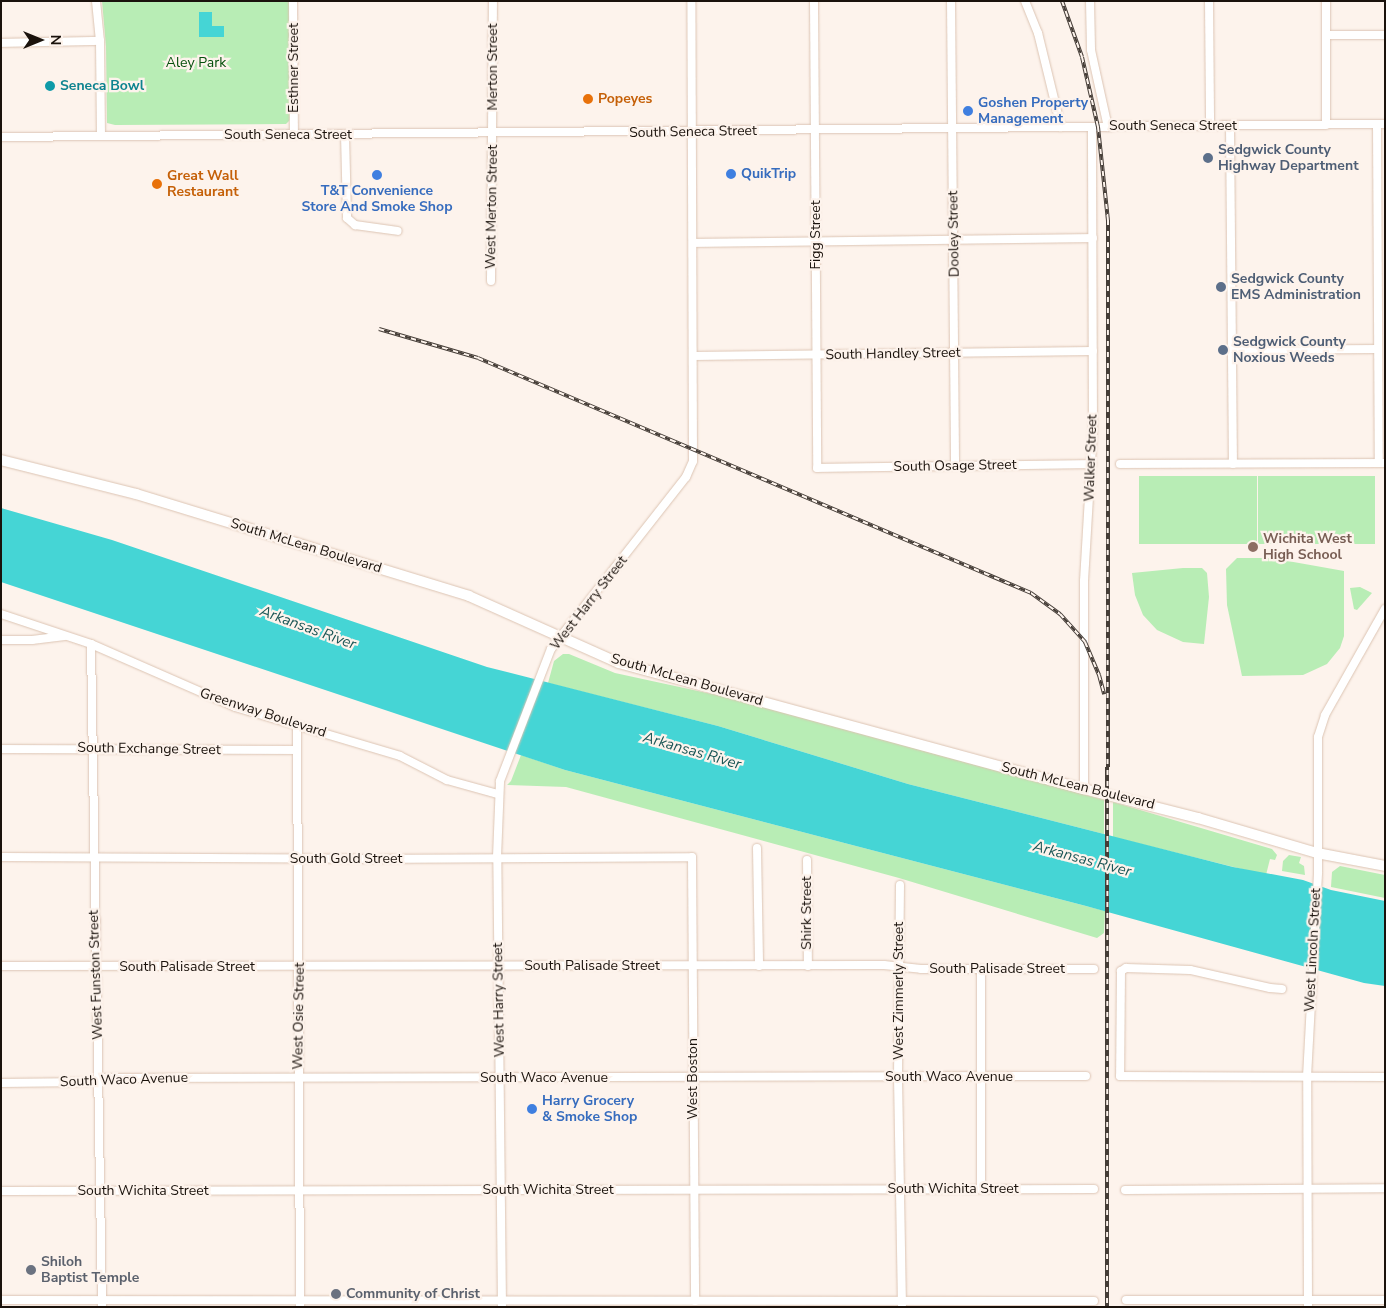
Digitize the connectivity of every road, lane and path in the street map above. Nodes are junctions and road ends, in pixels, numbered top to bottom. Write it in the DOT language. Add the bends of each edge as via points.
graph roads {
  1 [pos="96,1"];
  2 [pos="293,1"];
  3 [pos="493,1"];
  4 [pos="691,1"];
  5 [pos="814,1"];
  6 [pos="951,1"];
  7 [pos="1024,1"];
  8 [pos="1090,1"];
  9 [pos="1209,1"];
  10 [pos="1326,1"];
  11 [pos="1326,35"];
  12 [pos="1385,35"];
  13 [pos="100,41"];
  14 [pos="1,43"];
  15 [pos="1381,124"];
  16 [pos="1326,125"];
  17 [pos="1210,126"];
  18 [pos="1230,126"];
  19 [pos="1061,127"];
  20 [pos="1092,127"];
  21 [pos="1108,127"];
  22 [pos="952,128"];
  23 [pos="816,130"];
  24 [pos="691,132"];
  25 [pos="493,133"];
  26 [pos="294,134"];
  27 [pos="345,134"];
  28 [pos="101,136"];
  29 [pos="1,137"];
  30 [pos="398,231"];
  31 [pos="1093,238"];
  32 [pos="954,240"];
  33 [pos="816,241"];
  34 [pos="693,243"];
  35 [pos="491,281"];
  36 [pos="1381,282"];
  37 [pos="1378,349"];
  38 [pos="1232,350"];
  39 [pos="1093,351"];
  40 [pos="954,353"];
  41 [pos="816,354"];
  42 [pos="694,356"];
  43 [pos="1,460"];
  44 [pos="1382,463"];
  45 [pos="1092,464"];
  46 [pos="1120,464"];
  47 [pos="1232,464"];
  48 [pos="955,466"];
  49 [pos="817,468"];
  50 [pos="1385,609"];
  51 [pos="1,614"];
  52 [pos="70,635"];
  53 [pos="560,638"];
  54 [pos="1,640"];
  55 [pos="91,644"];
  56 [pos="297,726"];
  57 [pos="1,749"];
  58 [pos="91,749"];
  59 [pos="297,750"];
  60 [pos="1084,789"];
  61 [pos="498,794"];
  62 [pos="757,848"];
  63 [pos="1317,853"];
  64 [pos="1,857"];
  65 [pos="497,857"];
  66 [pos="692,857"];
  67 [pos="93,858"];
  68 [pos="299,859"];
  69 [pos="807,860"];
  70 [pos="1385,866"];
  71 [pos="900,885"];
  72 [pos="1,966"];
  73 [pos="692,966"];
  74 [pos="759,966"];
  75 [pos="808,966"];
  76 [pos="96,967"];
  77 [pos="299,967"];
  78 [pos="498,967"];
  79 [pos="899,967"];
  80 [pos="981,969"];
  81 [pos="1094,969"];
  82 [pos="1282,989"];
  83 [pos="898,1076"];
  84 [pos="980,1076"];
  85 [pos="1086,1076"];
  86 [pos="298,1077"];
  87 [pos="1307,1077"];
  88 [pos="1385,1077"];
  89 [pos="500,1078"];
  90 [pos="693,1078"];
  91 [pos="98,1080"];
  92 [pos="1,1083"];
  93 [pos="1307,1188"];
  94 [pos="1385,1188"];
  95 [pos="694,1189"];
  96 [pos="900,1189"];
  97 [pos="981,1189"];
  98 [pos="1094,1189"];
  99 [pos="501,1190"];
  100 [pos="1125,1190"];
  101 [pos="1,1191"];
  102 [pos="100,1191"];
  103 [pos="299,1191"];
  104 [pos="1,1300"];
  105 [pos="1126,1300"];
  106 [pos="1385,1300"];
  107 [pos="695,1301"];
  108 [pos="1094,1301"];
  109 [pos="102,1304"];
  110 [pos="300,1304"];
  111 [pos="502,1304"];
  112 [pos="712,1304"];
  113 [pos="902,1304"];
  114 [pos="1308,1304"];
  1 -- 13 [label="street"];
  2 -- 26 [label="street, Esthner Street"];
  3 -- 25 [label="street, Merton Street"];
  4 -- 24 [label="street, West Harry Street"];
  5 -- 23 [label="street, Figg Street"];
  6 -- 22 [label="street, Dooley Street"];
  7 -- 19 [label="street" via="1038,33"];
  8 -- 21 [label="street" via="1091,50"];
  9 -- 17 [label="street"];
  10 -- 11 [label="street"];
  11 -- 12 [label="street"];
  11 -- 16 [label="street"];
  13 -- 14 [label="street"];
  13 -- 28 [label="street"];
  15 -- 16 [label="street, South Seneca Street"];
  15 -- 36 [label="street"];
  16 -- 18 [label="street, South Seneca Street"];
  17 -- 18 [label="street, South Seneca Street"];
  17 -- 21 [label="street, South Seneca Street"];
  18 -- 38 [label="street"];
  19 -- 20 [label="street, South Seneca Street"];
  19 -- 22 [label="street, South Seneca Street"];
  20 -- 21 [label="street, South Seneca Street"];
  20 -- 31 [label="street, Walker Street"];
  22 -- 23 [label="street, South Seneca Street"];
  22 -- 32 [label="street, Dooley Street"];
  23 -- 24 [label="street, South Seneca Street"];
  23 -- 33 [label="street, Figg Street"];
  24 -- 25 [label="street, South Seneca Street"];
  24 -- 34 [label="street, West Harry Street"];
  25 -- 27 [label="street, South Seneca Street"];
  25 -- 35 [label="street, West Merton Street"];
  26 -- 27 [label="street, South Seneca Street"];
  26 -- 28 [label="street, South Seneca Street"];
  27 -- 30 [label="street" via="347,218 355,225"];
  28 -- 29 [label="street, South Seneca Street"];
  31 -- 32 [label="street"];
  31 -- 39 [label="street, Walker Street"];
  32 -- 33 [label="street"];
  32 -- 40 [label="street, Dooley Street"];
  33 -- 34 [label="street"];
  33 -- 41 [label="street, Figg Street"];
  34 -- 42 [label="street, West Harry Street"];
  36 -- 37 [label="street"];
  37 -- 38 [label="street"];
  37 -- 44 [label="street"];
  38 -- 47 [label="street"];
  39 -- 40 [label="street, South Handley Street"];
  39 -- 45 [label="street, Walker Street"];
  40 -- 41 [label="street, South Handley Street"];
  40 -- 48 [label="street, Dooley Street"];
  41 -- 42 [label="street, South Handley Street"];
  41 -- 49 [label="street, Figg Street"];
  42 -- 53 [label="street, West Harry Street" via="694,451 686,477"];
  43 -- 53 [label="main road, South McLean Boulevard" via="136,494 469,596"];
  44 -- 47 [label="street"];
  45 -- 48 [label="street, South Osage Street"];
  45 -- 60 [label="street, Walker Street" via="1084,581"];
  46 -- 47 [label="street"];
  48 -- 49 [label="street, South Osage Street"];
  50 -- 63 [label="street, West Lincoln Street" via="1322,723 1317,755"];
  51 -- 52 [label="street, Greenway Boulevard"];
  52 -- 54 [label="street"];
  52 -- 55 [label="street, Greenway Boulevard"];
  53 -- 60 [label="main road, South McLean Boulevard" via="619,663"];
  53 -- 61 [label="street, West Harry Street" via="543,666"];
  55 -- 56 [label="street, Greenway Boulevard" via="235,707"];
  55 -- 58 [label="street, West Funston Street"];
  56 -- 59 [label="street, West Osie Street"];
  56 -- 61 [label="street, Greenway Boulevard" via="400,756 447,780"];
  57 -- 58 [label="street, South Exchange Street"];
  58 -- 59 [label="street, South Exchange Street"];
  58 -- 67 [label="street, West Funston Street"];
  59 -- 68 [label="street, West Osie Street"];
  60 -- 63 [label="main road, South McLean Boulevard"];
  61 -- 65 [label="street, West Harry Street"];
  62 -- 74 [label="street"];
  63 -- 70 [label="main road, South McLean Boulevard"];
  63 -- 87 [label="street, West Lincoln Street"];
  64 -- 67 [label="street, South Gold Street"];
  65 -- 66 [label="street, South Gold Street"];
  65 -- 68 [label="street, South Gold Street"];
  65 -- 78 [label="street, West Harry Street"];
  66 -- 73 [label="street, West Boston"];
  67 -- 68 [label="street, South Gold Street"];
  67 -- 76 [label="street, West Funston Street"];
  68 -- 77 [label="street, West Osie Street"];
  69 -- 75 [label="street, Shirk Street"];
  71 -- 79 [label="street, West Zimmerly Street"];
  72 -- 76 [label="street, South Palisade Street"];
  73 -- 74 [label="street, South Palisade Street"];
  73 -- 78 [label="street, South Palisade Street"];
  73 -- 90 [label="street, West Boston"];
  74 -- 75 [label="street, South Palisade Street"];
  75 -- 79 [label="street, South Palisade Street"];
  76 -- 77 [label="street, South Palisade Street"];
  76 -- 91 [label="street, West Funston Street"];
  77 -- 78 [label="street, South Palisade Street"];
  77 -- 86 [label="street, West Osie Street"];
  78 -- 89 [label="street, West Harry Street"];
  79 -- 80 [label="street, South Palisade Street"];
  79 -- 83 [label="street, West Zimmerly Street"];
  80 -- 81 [label="street, South Palisade Street"];
  80 -- 84 [label="street"];
  82 -- 87 [label="street" via="1174,968 1126,968 1121,971 1120,1076"];
  83 -- 84 [label="street, South Waco Avenue"];
  83 -- 90 [label="street, South Waco Avenue"];
  83 -- 96 [label="street, West Zimmerly Street"];
  84 -- 85 [label="street, South Waco Avenue"];
  84 -- 97 [label="street"];
  86 -- 89 [label="street, South Waco Avenue"];
  86 -- 91 [label="street, South Waco Avenue"];
  86 -- 103 [label="street, West Osie Street"];
  87 -- 88 [label="street"];
  87 -- 93 [label="street, West Lincoln Street"];
  89 -- 90 [label="street, South Waco Avenue"];
  89 -- 99 [label="street, West Harry Street"];
  90 -- 95 [label="street, West Boston"];
  91 -- 92 [label="street, South Waco Avenue"];
  91 -- 102 [label="street, West Funston Street"];
  93 -- 94 [label="street"];
  93 -- 100 [label="street"];
  93 -- 114 [label="street, West Lincoln Street"];
  95 -- 96 [label="street, South Wichita Street"];
  95 -- 99 [label="street, South Wichita Street"];
  95 -- 107 [label="street, West Boston"];
  96 -- 97 [label="street, South Wichita Street"];
  96 -- 113 [label="street, West Zimmerly Street"];
  97 -- 98 [label="street, South Wichita Street"];
  99 -- 103 [label="street, South Wichita Street"];
  99 -- 111 [label="street, West Harry Street"];
  101 -- 102 [label="street, South Wichita Street"];
  102 -- 103 [label="street, South Wichita Street"];
  102 -- 109 [label="street, West Funston Street"];
  103 -- 110 [label="street, West Osie Street"];
  104 -- 109 [label="street"];
  105 -- 114 [label="street"];
  106 -- 114 [label="street"];
  107 -- 111 [label="street"];
  107 -- 112 [label="street"];
  108 -- 113 [label="street"];
  109 -- 110 [label="street"];
  110 -- 111 [label="street"];
  112 -- 113 [label="street"];
}
